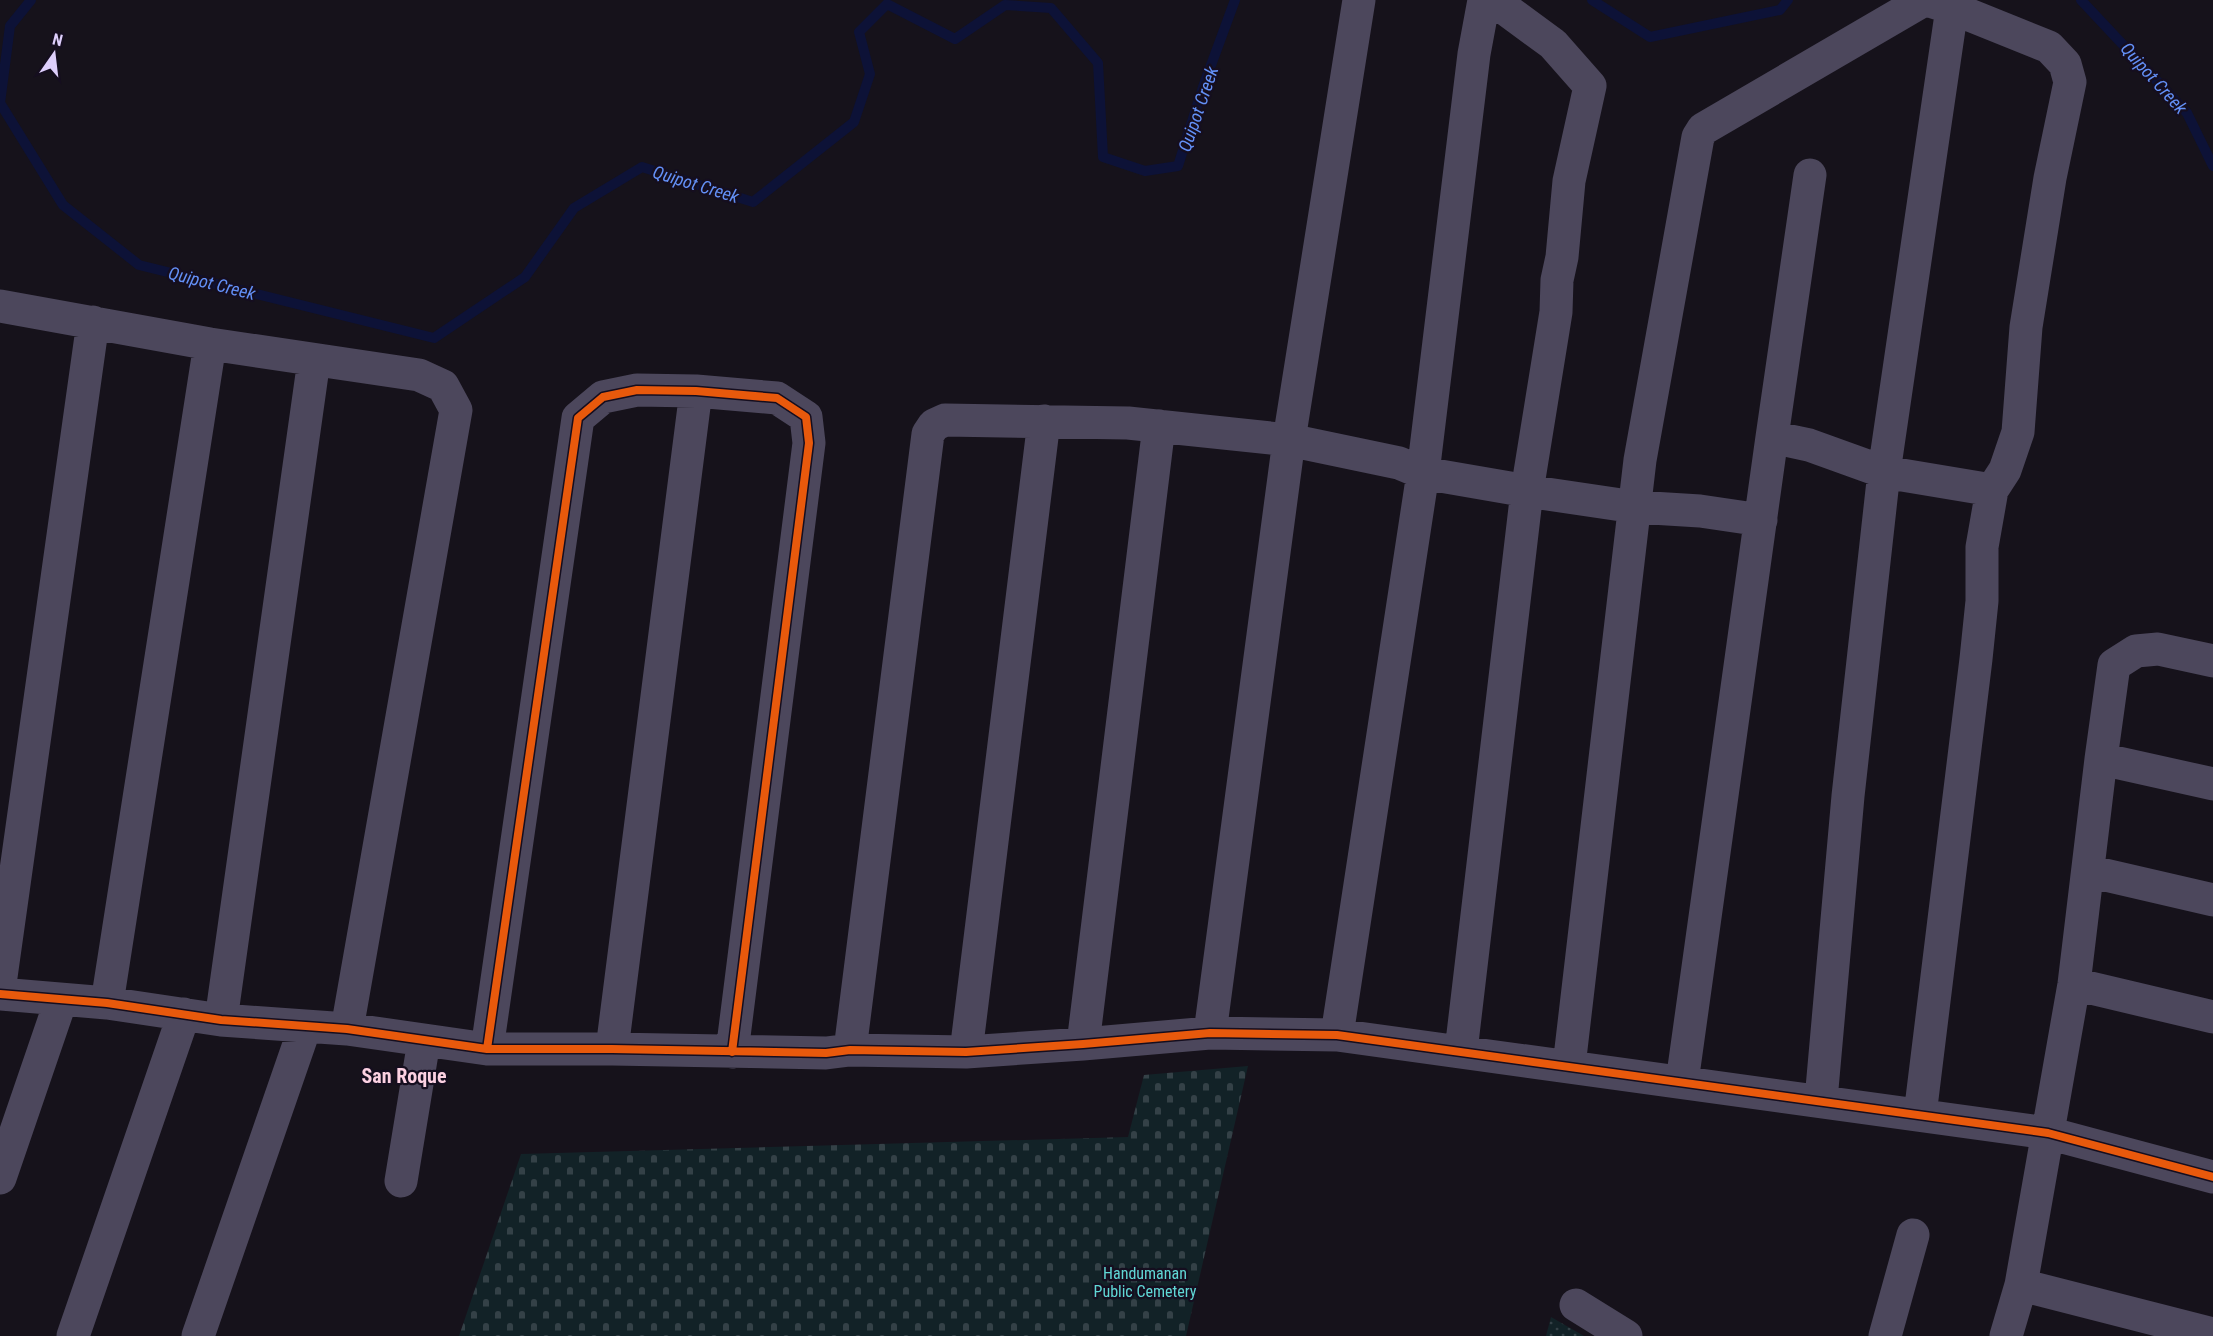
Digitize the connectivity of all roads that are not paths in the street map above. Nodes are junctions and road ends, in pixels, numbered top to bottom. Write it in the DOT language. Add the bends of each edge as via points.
graph roads {
  1 [pos="1359,0"];
  2 [pos="1484,0"];
  3 [pos="1493,0"];
  4 [pos="1934,3"];
  5 [pos="1810,175"];
  6 [pos="0,306"];
  7 [pos="93,322"];
  8 [pos="210,344"];
  9 [pos="314,360"];
  10 [pos="696,391"];
  11 [pos="1044,421"];
  12 [pos="1159,426"];
  13 [pos="1772,437"];
  14 [pos="1289,440"];
  15 [pos="1884,472"];
  16 [pos="1423,473"];
  17 [pos="1992,490"];
  18 [pos="1527,491"];
  19 [pos="1635,507"];
  20 [pos="1761,519"];
  21 [pos="2213,662"];
  22 [pos="2101,759"];
  23 [pos="2213,784"];
  24 [pos="2088,871"];
  25 [pos="2213,900"];
  26 [pos="0,984"];
  27 [pos="2074,984"];
  28 [pos="0,994"];
  29 [pos="61,1000"];
  30 [pos="107,1003"];
  31 [pos="184,1014"];
  32 [pos="2213,1017"];
  33 [pos="221,1020"];
  34 [pos="305,1027"];
  35 [pos="347,1029"];
  36 [pos="1210,1033"];
  37 [pos="1337,1035"];
  38 [pos="424,1041"];
  39 [pos="1083,1044"];
  40 [pos="487,1049"];
  41 [pos="612,1049"];
  42 [pos="850,1050"];
  43 [pos="1461,1051"];
  44 [pos="732,1052"];
  45 [pos="966,1052"];
  46 [pos="1569,1066"];
  47 [pos="1682,1082"];
  48 [pos="1821,1100"];
  49 [pos="1920,1115"];
  50 [pos="2048,1133"];
  51 [pos="2213,1177"];
  52 [pos="0,1178"];
  53 [pos="401,1180"];
  54 [pos="1913,1235"];
  55 [pos="2021,1285"];
  56 [pos="1576,1305"];
  57 [pos="2213,1334"];
  58 [pos="73,1336"];
  59 [pos="198,1336"];
  60 [pos="1626,1336"];
  61 [pos="1885,1336"];
  62 [pos="2006,1336"];
  1 -- 14 [label="street"];
  2 -- 16 [label="street"];
  3 -- 18 [label="street" via="1553,44 1590,86 1569,181 1556,312"];
  4 -- 15 [label="street"];
  4 -- 17 [label="street" via="2049,47 2066,64 2070,82 2026,327 2018,432 2005,470"];
  4 -- 19 [label="street" via="1703,129 1698,137"];
  5 -- 13 [label="street"];
  6 -- 7 [label="street"];
  7 -- 8 [label="street"];
  7 -- 26 [label="street"];
  8 -- 9 [label="street"];
  8 -- 30 [label="street"];
  9 -- 33 [label="street"];
  9 -- 35 [label="street" via="419,375 443,386 456,410"];
  10 -- 40 [label="street" via="637,390 603,397 578,418"];
  10 -- 41 [label="street"];
  10 -- 44 [label="street" via="777,398 806,417 809,443"];
  11 -- 12 [label="street"];
  11 -- 42 [label="street" via="945,420 934,425 928,434"];
  11 -- 45 [label="street"];
  12 -- 14 [label="street"];
  12 -- 39 [label="street"];
  13 -- 15 [label="street" via="1809,445"];
  13 -- 20 [label="street"];
  14 -- 16 [label="street" via="1400,463"];
  14 -- 36 [label="street"];
  15 -- 17 [label="street"];
  15 -- 48 [label="street" via="1848,796"];
  16 -- 18 [label="street"];
  16 -- 37 [label="street"];
  17 -- 49 [label="street" via="1982,547 1976,658"];
  18 -- 19 [label="street"];
  18 -- 43 [label="street"];
  19 -- 20 [label="street"];
  19 -- 46 [label="street"];
  20 -- 47 [label="street"];
  21 -- 22 [label="street" via="2157,649 2136,651 2114,665"];
  22 -- 23 [label="street"];
  22 -- 24 [label="street"];
  24 -- 25 [label="street"];
  24 -- 27 [label="street"];
  27 -- 32 [label="street"];
  27 -- 50 [label="street"];
  28 -- 29 [label="street"];
  29 -- 30 [label="street"];
  29 -- 52 [label="street"];
  30 -- 31 [label="street"];
  31 -- 33 [label="street"];
  31 -- 58 [label="street"];
  33 -- 34 [label="street"];
  34 -- 35 [label="street"];
  34 -- 59 [label="street"];
  35 -- 38 [label="street"];
  36 -- 37 [label="street"];
  36 -- 39 [label="street"];
  37 -- 43 [label="street"];
  38 -- 40 [label="street"];
  38 -- 53 [label="street"];
  39 -- 45 [label="street"];
  40 -- 41 [label="street"];
  41 -- 44 [label="street"];
  42 -- 44 [label="street"];
  42 -- 45 [label="street"];
  43 -- 46 [label="street"];
  46 -- 47 [label="street"];
  47 -- 48 [label="street"];
  48 -- 49 [label="street"];
  49 -- 50 [label="street"];
  50 -- 51 [label="street"];
  50 -- 55 [label="street"];
  54 -- 61 [label="street"];
  55 -- 57 [label="street"];
  55 -- 62 [label="street"];
  56 -- 60 [label="street"];
}
